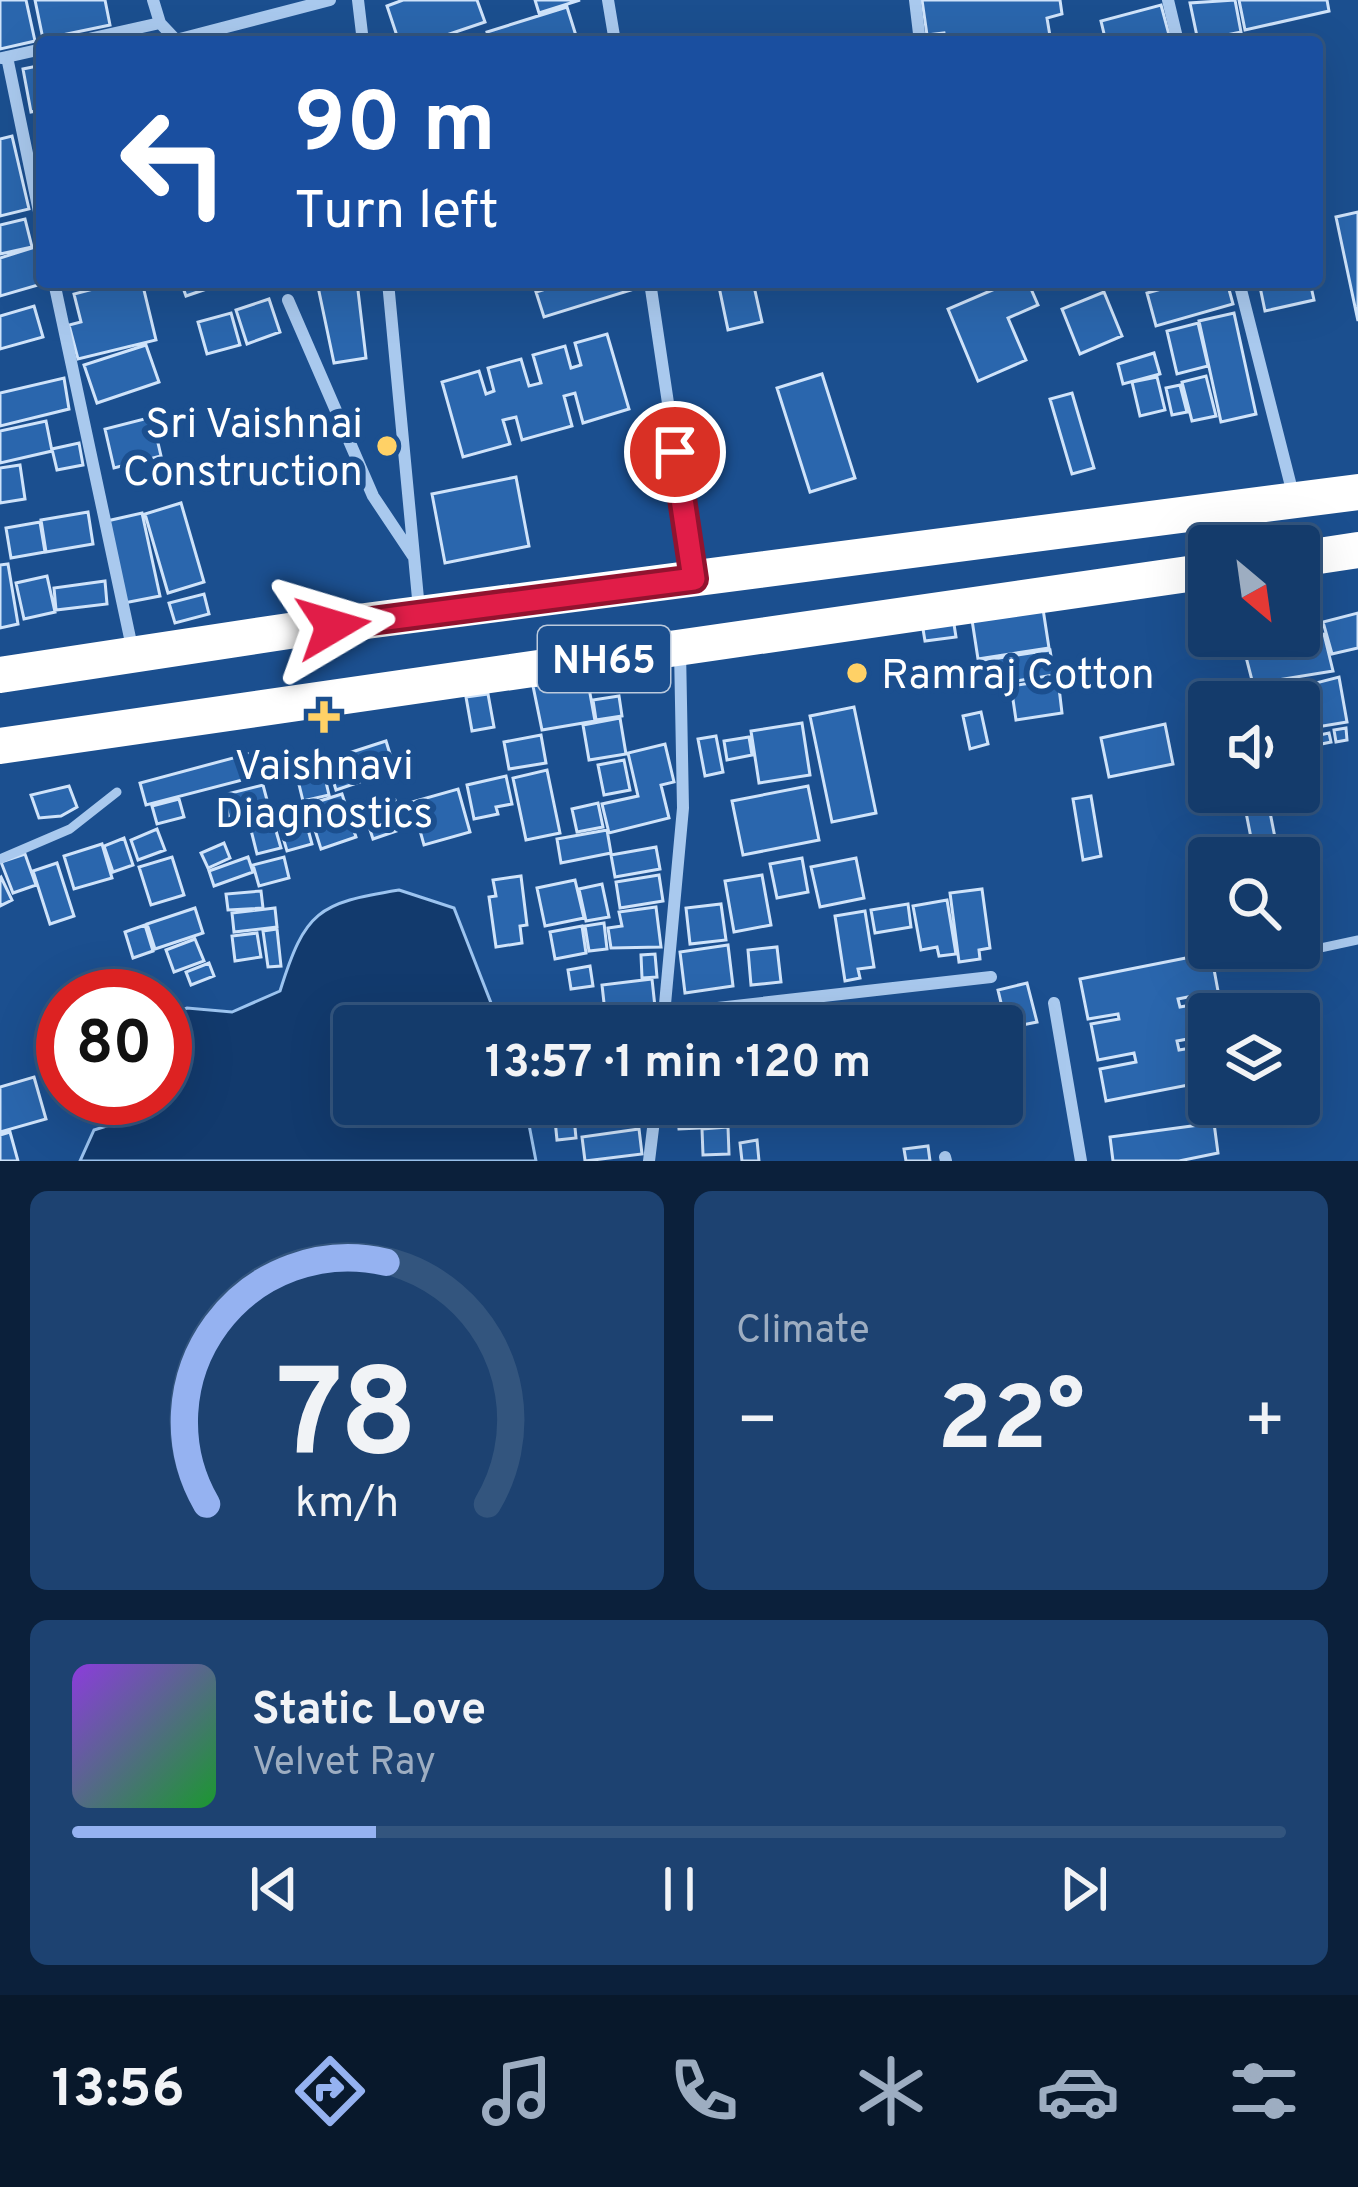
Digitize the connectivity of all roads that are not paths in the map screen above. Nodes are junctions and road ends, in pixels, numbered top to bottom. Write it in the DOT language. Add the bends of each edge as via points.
graph roads {
  1 [pos="153,0"];
  2 [pos="330,0"];
  3 [pos="358,0"];
  4 [pos="608,0"];
  5 [pos="915,0"];
  6 [pos="1168,0"];
  7 [pos="160,22"];
  8 [pos="100,36"];
  9 [pos="173,36"];
  10 [pos="196,36"];
  11 [pos="362,36"];
  12 [pos="614,36"];
  13 [pos="919,36"];
  14 [pos="1177,36"];
  15 [pos="36,50"];
  16 [pos="3,58"];
  17 [pos="36,200"];
  18 [pos="55,288"];
  19 [pos="389,288"];
  20 [pos="651,288"];
  21 [pos="1241,288"];
  22 [pos="288,300"];
  23 [pos="1358,492"];
  24 [pos="1294,500"];
  25 [pos="1358,550"];
  26 [pos="1320,556"];
  27 [pos="414,557"];
  28 [pos="1188,574"];
  29 [pos="694,579"];
  30 [pos="420,614"];
  31 [pos="680,648"];
  32 [pos="134,653"];
  33 [pos="0,676"];
  34 [pos="0,746"];
  35 [pos="117,792"];
  36 [pos="0,859"];
  37 [pos="1358,940"];
  38 [pos="1320,948"];
  39 [pos="991,977"];
  40 [pos="1054,1003"];
  41 [pos="664,1005"];
  42 [pos="777,1005"];
  43 [pos="654,1125"];
  44 [pos="650,1161"];
  45 [pos="1081,1161"];
  1 -- 7 [label="street"];
  2 -- 10 [label="street"];
  3 -- 11 [label="street"];
  4 -- 12 [label="street"];
  5 -- 13 [label="street"];
  6 -- 14 [label="street"];
  7 -- 8 [label="street"];
  7 -- 9 [label="street"];
  15 -- 16 [label="street"];
  16 -- 17 [label="street"];
  18 -- 32 [label="street"];
  19 -- 27 [label="street"];
  20 -- 29 [label="street"];
  21 -- 24 [label="street"];
  22 -- 27 [label="street" via="383,518"];
  23 -- 24 [label="highway, NH65"];
  24 -- 29 [label="highway, NH65"];
  25 -- 26 [label="highway"];
  27 -- 30 [label="street"];
  28 -- 31 [label="highway, NH65"];
  29 -- 30 [label="highway, NH65"];
  30 -- 32 [label="highway, NH65"];
  31 -- 34 [label="highway, NH65"];
  31 -- 41 [label="street" via="682,808"];
  32 -- 33 [label="highway, NH65"];
  35 -- 36 [label="lane" via="70,829"];
  37 -- 38 [label="lane"];
  39 -- 42 [label="street"];
  40 -- 45 [label="street"];
  43 -- 44 [label="street"];
}
